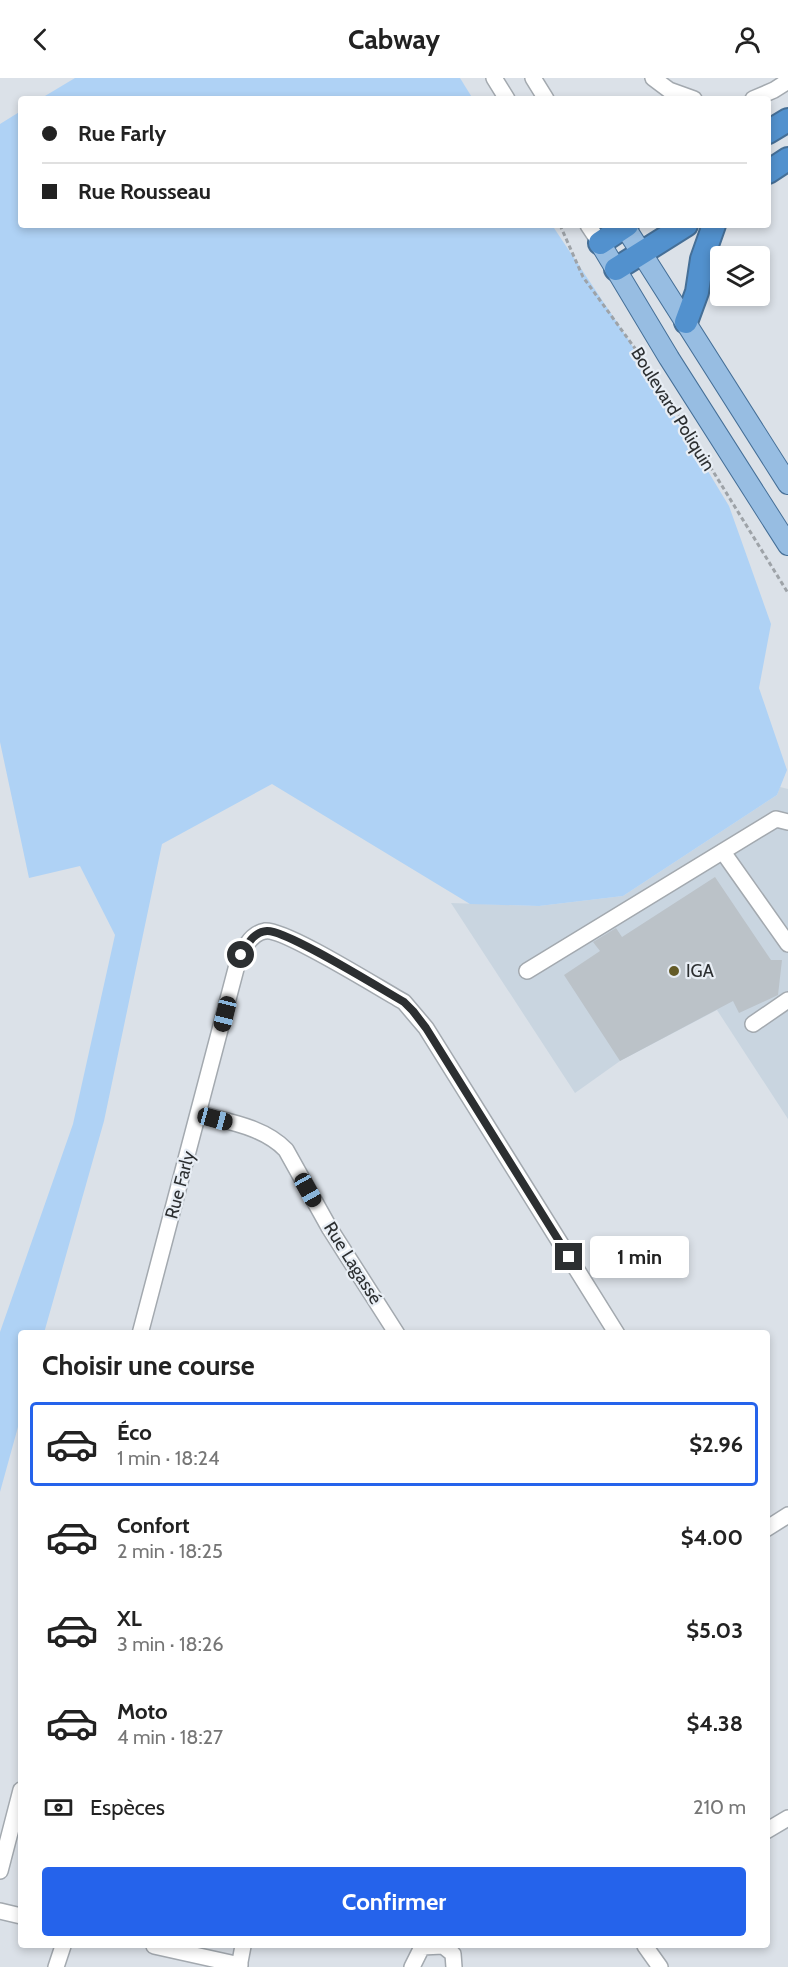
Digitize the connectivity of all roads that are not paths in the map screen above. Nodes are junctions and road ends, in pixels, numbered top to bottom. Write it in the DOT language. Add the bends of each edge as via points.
graph roads {
  1 [pos="494,78"];
  2 [pos="533,78"];
  3 [pos="653,78"];
  4 [pos="788,81"];
  5 [pos="505,96"];
  6 [pos="544,96"];
  7 [pos="686,96"];
  8 [pos="760,96"];
  9 [pos="788,120"];
  10 [pos="771,130"];
  11 [pos="788,159"];
  12 [pos="771,170"];
  13 [pos="617,228"];
  14 [pos="626,228"];
  15 [pos="681,228"];
  16 [pos="713,228"];
  17 [pos="594,234"];
  18 [pos="642,253"];
  19 [pos="616,269"];
  20 [pos="686,322"];
  21 [pos="788,484"];
  22 [pos="788,545"];
  23 [pos="788,822"];
  24 [pos="723,852"];
  25 [pos="788,944"];
  26 [pos="527,971"];
  27 [pos="788,1000"];
  28 [pos="753,1024"];
  29 [pos="199,1114"];
  30 [pos="141,1330"];
  31 [pos="394,1330"];
  32 [pos="614,1330"];
  33 [pos="788,1515"];
  34 [pos="770,1526"];
  35 [pos="18,1802"];
  36 [pos="788,1818"];
  37 [pos="770,1829"];
  38 [pos="0,1871"];
  39 [pos="0,1911"];
  40 [pos="18,1915"];
  41 [pos="62,1948"];
  42 [pos="163,1948"];
  43 [pos="243,1948"];
  44 [pos="422,1948"];
  45 [pos="446,1948"];
  46 [pos="646,1948"];
  47 [pos="240,1966"];
  48 [pos="56,1967"];
  49 [pos="412,1967"];
  50 [pos="454,1967"];
  51 [pos="660,1967"];
  1 -- 5 [label="street"];
  2 -- 6 [label="street"];
  3 -- 7 [label="street"];
  4 -- 8 [label="street"];
  9 -- 10 [label="highway"];
  11 -- 12 [label="highway"];
  13 -- 17 [label="highway"];
  14 -- 18 [label="main road"];
  15 -- 18 [label="highway"];
  16 -- 20 [label="highway"];
  17 -- 19 [label="main road, Boulevard Poliquin"];
  18 -- 19 [label="highway"];
  18 -- 20 [label="main road"];
  19 -- 22 [label="main road, Boulevard Poliquin"];
  20 -- 21 [label="main road"];
  23 -- 24 [label="street" via="776,819"];
  24 -- 25 [label="street"];
  24 -- 26 [label="street"];
  27 -- 28 [label="street"];
  29 -- 30 [label="street, Rue Farly"];
  29 -- 31 [label="street, Rue Lagassé" via="259,1131 286,1150 330,1229"];
  29 -- 32 [label="street, Rue Farly" via="241,955 253,936 266,931 286,936 404,1002 413,1011"];
  33 -- 34 [label="street"];
  35 -- 38 [label="street"];
  36 -- 37 [label="street"];
  39 -- 40 [label="street"];
  41 -- 48 [label="street"];
  42 -- 47 [label="street"];
  43 -- 47 [label="street"];
  44 -- 49 [label="street"];
  45 -- 50 [label="street" via="453,1954"];
  46 -- 51 [label="street"];
}
